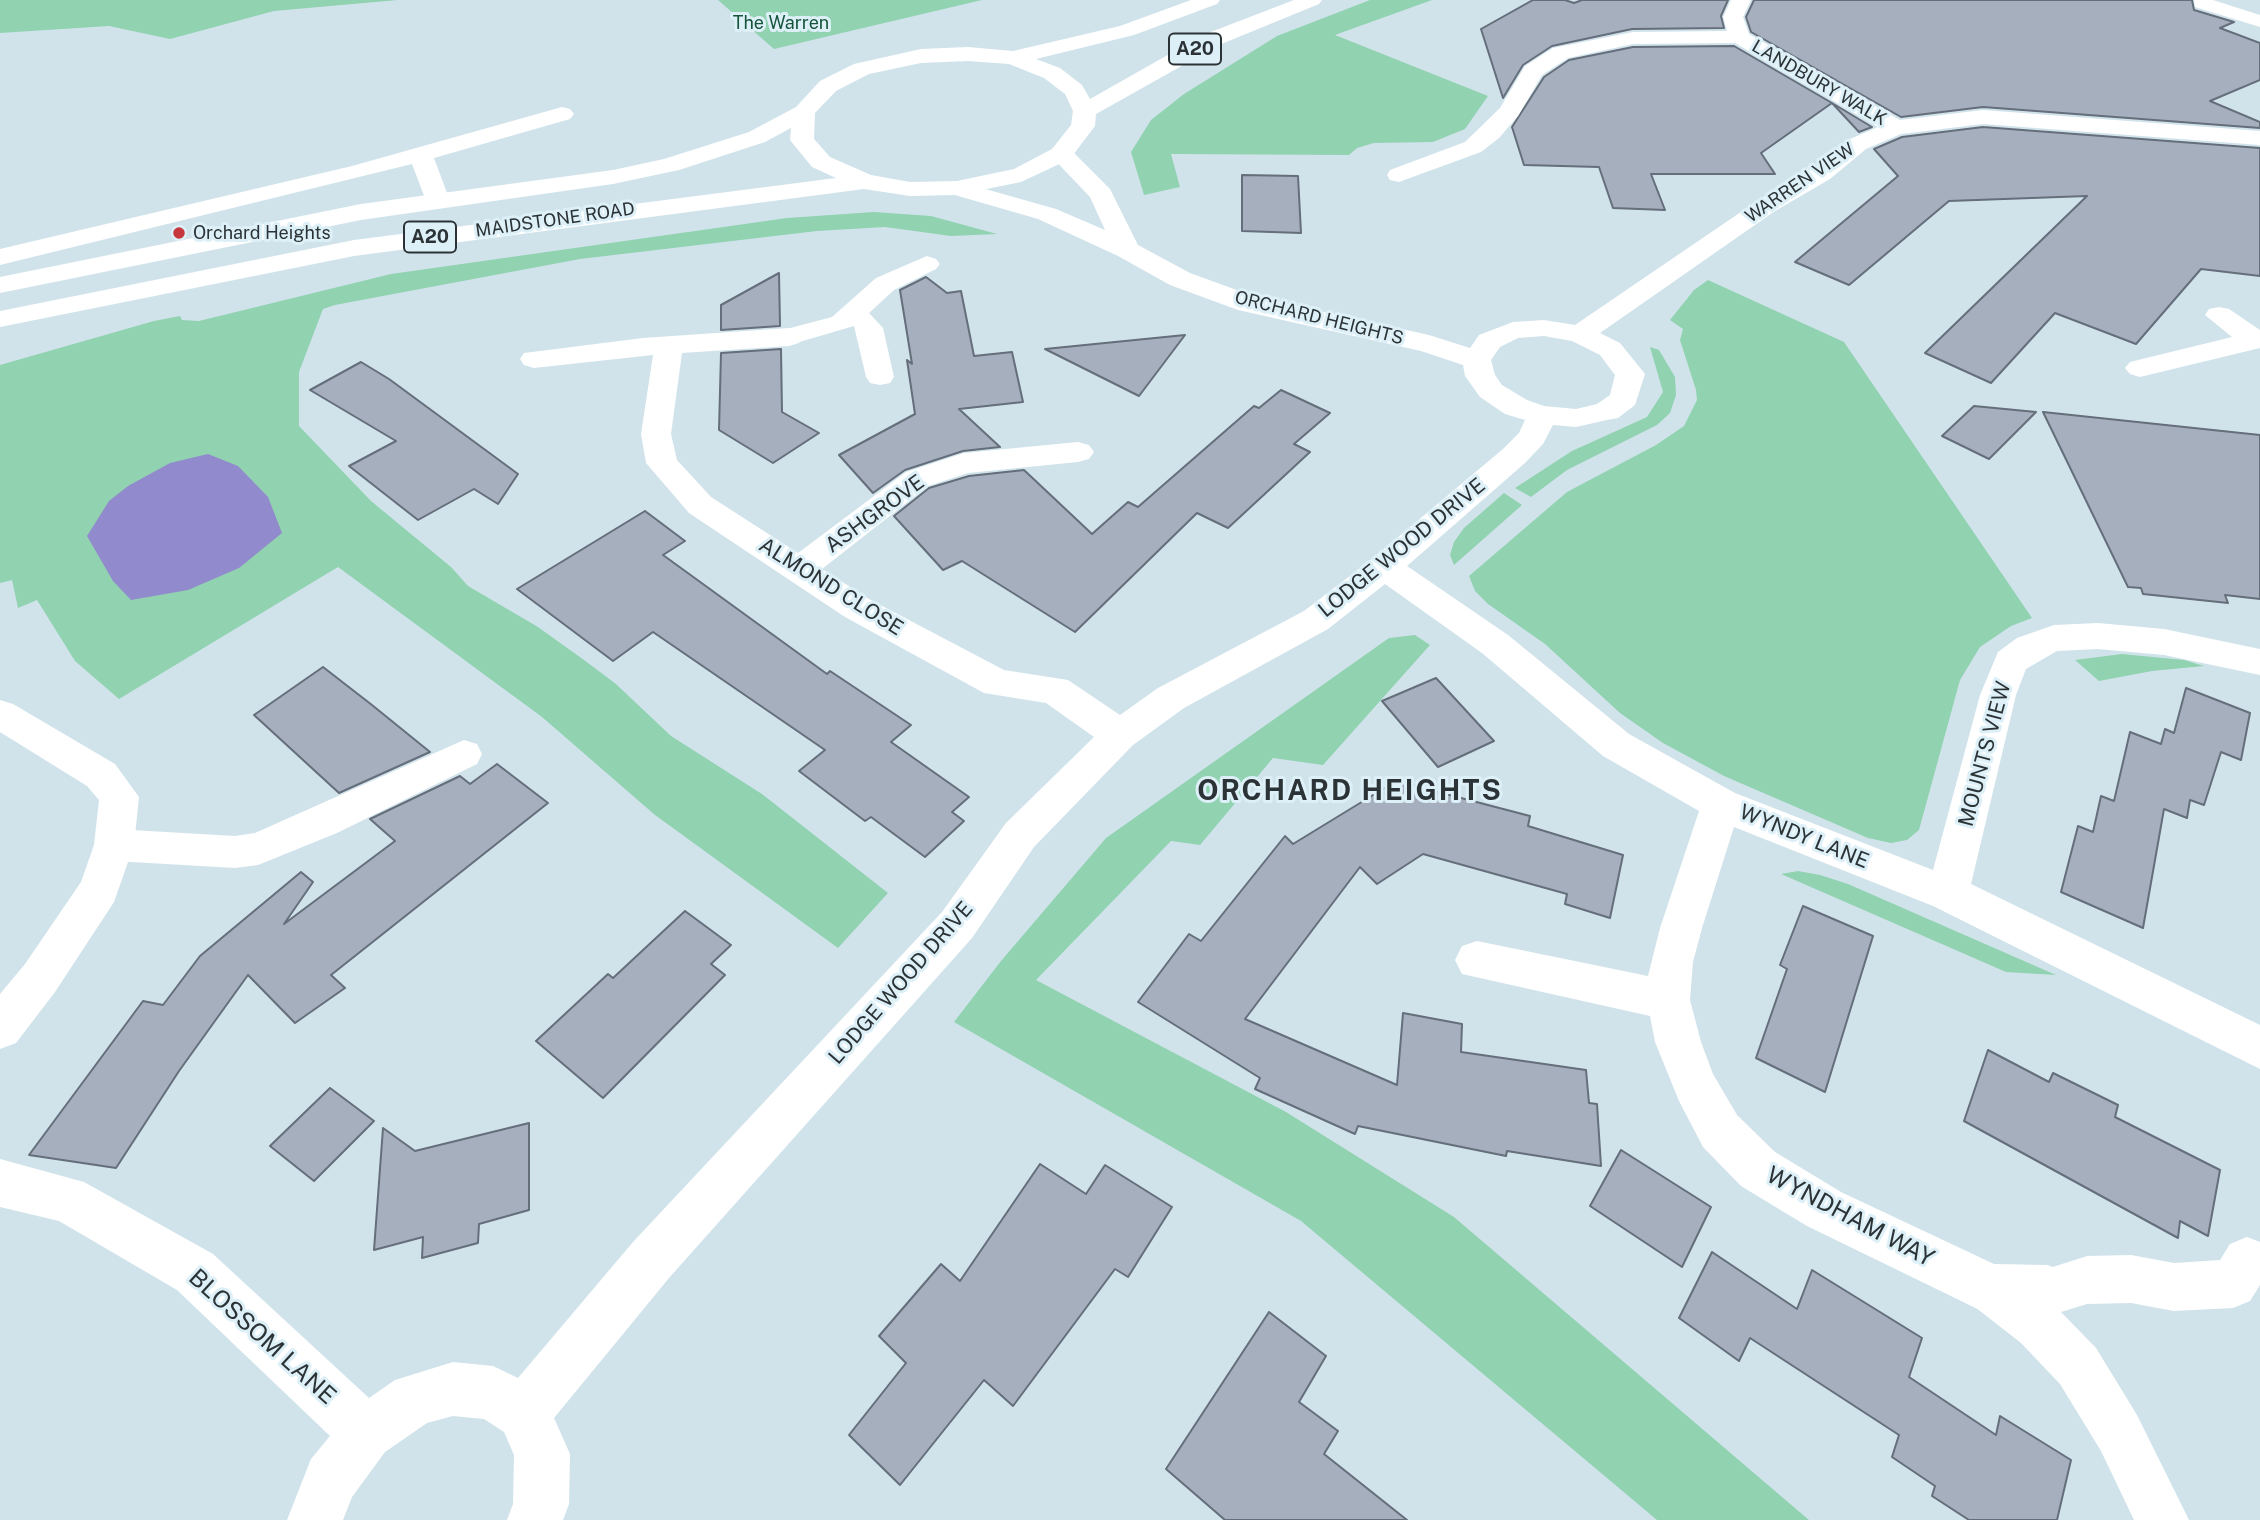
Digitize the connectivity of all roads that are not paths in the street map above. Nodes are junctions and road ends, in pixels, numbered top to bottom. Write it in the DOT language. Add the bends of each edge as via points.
graph roads {
  1 [pos="1210,0"];
  2 [pos="1312,0"];
  3 [pos="1741,0"];
  4 [pos="2202,3"];
  5 [pos="2260,21"];
  6 [pos="1739,37"];
  7 [pos="1013,58"];
  8 [pos="1085,111"];
  9 [pos="804,112"];
  10 [pos="562,114"];
  11 [pos="1896,128"];
  12 [pos="2260,138"];
  13 [pos="421,154"];
  14 [pos="1061,154"];
  15 [pos="1399,174"];
  16 [pos="865,182"];
  17 [pos="957,188"];
  18 [pos="438,201"];
  19 [pos="1127,250"];
  20 [pos="0,257"];
  21 [pos="927,264"];
  22 [pos="0,285"];
  23 [pos="848,315"];
  24 [pos="2220,315"];
  25 [pos="0,319"];
  26 [pos="1580,334"];
  27 [pos="789,337"];
  28 [pos="2257,339"];
  29 [pos="669,346"];
  30 [pos="534,359"];
  31 [pos="1477,360"];
  32 [pos="2140,368"];
  33 [pos="880,376"];
  34 [pos="1542,415"];
  35 [pos="1078,452"];
  36 [pos="1384,567"];
  37 [pos="801,568"];
  38 [pos="2260,662"];
  39 [pos="0,714"];
  40 [pos="1120,735"];
  41 [pos="464,754"];
  42 [pos="1721,804"];
  43 [pos="114,845"];
  44 [pos="1948,893"];
  45 [pos="1477,960"];
  46 [pos="1668,1000"];
  47 [pos="0,1028"];
  48 [pos="2260,1048"];
  49 [pos="0,1184"];
  50 [pos="2247,1261"];
  51 [pos="1992,1290"];
  52 [pos="2048,1291"];
  53 [pos="523,1413"];
  54 [pos="366,1433"];
  55 [pos="315,1520"];
  56 [pos="535,1520"];
  57 [pos="2162,1520"];
  1 -- 7 [label="street, A20" via="1127,31"];
  2 -- 8 [label="street, A20" via="1211,40"];
  3 -- 6 [label="street, LANDBURY WALK" via="1733,17"];
  4 -- 5 [label="lane"];
  6 -- 11 [label="street, LANDBURY WALK"];
  6 -- 15 [label="street" via="1633,38 1561,53 1533,71 1492,133 1473,147"];
  7 -- 8 [label="street" via="1052,74 1074,90"];
  7 -- 9 [label="street, MAIDSTONE ROAD" via="921,56 862,69 828,86"];
  8 -- 14 [label="street" via="1083,126"];
  9 -- 16 [label="street" via="802,140 821,162"];
  9 -- 18 [label="street, MAIDSTONE ROAD / A20" via="757,137 670,165"];
  10 -- 13 [label="street"];
  11 -- 12 [label="street, WARREN VIEW" via="1983,117"];
  11 -- 26 [label="street, WARREN VIEW" via="1858,144 1821,174 1766,206"];
  13 -- 18 [label="street"];
  13 -- 20 [label="street"];
  14 -- 17 [label="street" via="1021,175"];
  14 -- 19 [label="street" via="1101,194"];
  16 -- 17 [label="street" via="910,189"];
  16 -- 25 [label="street, MAIDSTONE ROAD / A20" via="354,248"];
  17 -- 19 [label="street, ORCHARD HEIGHTS" via="1047,214"];
  18 -- 22 [label="street, MAIDSTONE ROAD / A20" via="320,219"];
  19 -- 31 [label="street, ORCHARD HEIGHTS" via="1180,279 1248,304 1429,344"];
  21 -- 23 [label="lane" via="885,284"];
  23 -- 27 [label="lane" via="841,323"];
  23 -- 33 [label="lane" via="862,319 870,328"];
  24 -- 28 [label="street"];
  26 -- 31 [label="street" via="1545,328 1513,330 1489,341"];
  26 -- 34 [label="street" via="1610,349 1630,374 1624,399 1607,411 1576,418"];
  27 -- 29 [label="street"];
  28 -- 32 [label="street"];
  29 -- 30 [label="street"];
  29 -- 37 [label="street, ALMOND CLOSE" via="656,434 662,463 700,505"];
  31 -- 34 [label="street" via="1480,376 1491,391 1516,407"];
  34 -- 36 [label="street, LODGE WOOD DRIVE" via="1532,437 1514,456"];
  35 -- 37 [label="street, ASHGROVE" via="964,463 917,479"];
  36 -- 40 [label="street, LODGE WOOD DRIVE" via="1316,620 1171,698"];
  36 -- 42 [label="street, WYNDY LANE" via="1495,645 1616,745"];
  37 -- 40 [label="street, ALMOND CLOSE" via="857,608 997,683 1055,690"];
  38 -- 44 [label="street, MOUNTS VIEW" via="2164,642 2098,636 2054,638 2011,661 1998,695"];
  39 -- 43 [label="street" via="101,775 119,797"];
  40 -- 53 [label="street, LODGE WOOD DRIVE" via="1020,835 957,925 651,1260"];
  41 -- 43 [label="lane" via="258,849 235,852"];
  42 -- 44 [label="street, WYNDY LANE"];
  42 -- 46 [label="street, WYNDHAM WAY" via="1671,962"];
  43 -- 47 [label="street" via="99,889 40,978"];
  44 -- 48 [label="street, WYNDY LANE"];
  45 -- 46 [label="street"];
  46 -- 51 [label="street, WYNDHAM WAY" via="1695,1086 1720,1131 1758,1169 1824,1209"];
  49 -- 54 [label="street, BLOSSOM LANE" via="68,1199 195,1272"];
  50 -- 52 [label="lane" via="2233,1284 2174,1287 2131,1279 2087,1280"];
  51 -- 52 [label="street, WYNDHAM WAY"];
  51 -- 57 [label="lane" via="2039,1325 2078,1366 2119,1433"];
  53 -- 54 [label="street" via="493,1393 453,1389 414,1399"];
  53 -- 56 [label="street" via="542,1454 541,1504"];
  54 -- 55 [label="street" via="331,1479"];
}
